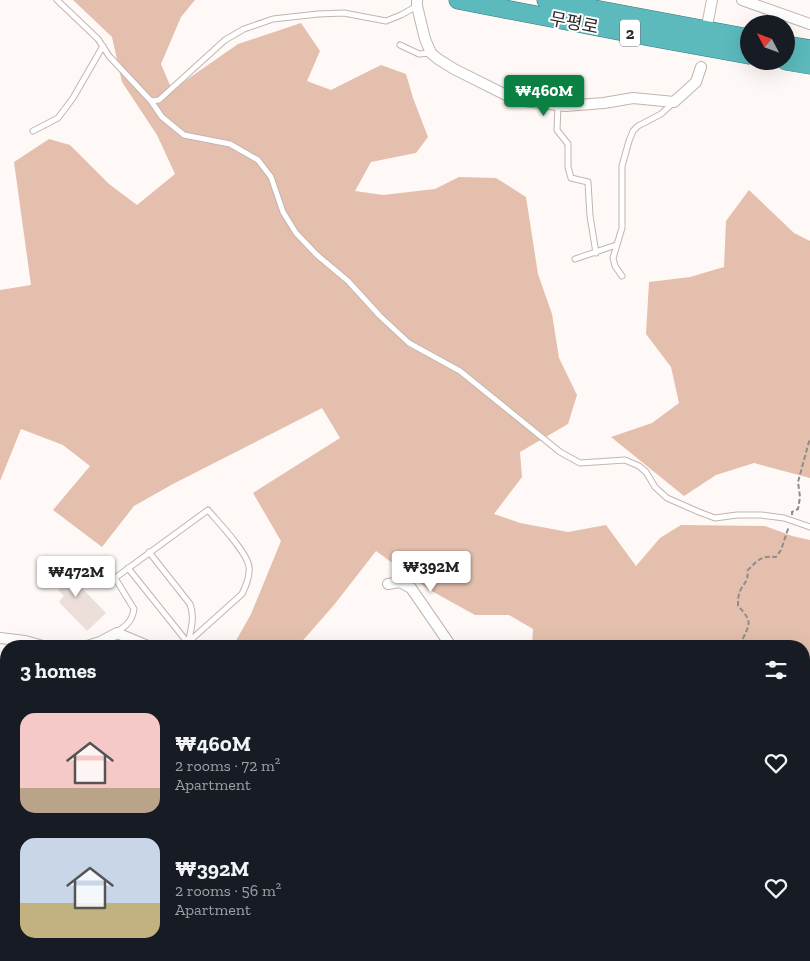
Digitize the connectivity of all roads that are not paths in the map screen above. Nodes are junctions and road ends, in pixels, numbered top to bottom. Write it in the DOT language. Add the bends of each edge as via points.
graph roads {
  1 [pos="58,0"];
  2 [pos="458,0"];
  3 [pos="546,0"];
  4 [pos="575,0"];
  5 [pos="712,0"];
  6 [pos="742,0"];
  7 [pos="417,3"];
  8 [pos="614,14"];
  9 [pos="708,21"];
  10 [pos="810,24"];
  11 [pos="740,36"];
  12 [pos="400,45"];
  13 [pos="103,46"];
  14 [pos="795,46"];
  15 [pos="810,48"];
  16 [pos="431,52"];
  17 [pos="740,52"];
  18 [pos="795,62"];
  19 [pos="810,65"];
  20 [pos="701,67"];
  21 [pos="151,101"];
  22 [pos="674,102"];
  23 [pos="558,106"];
  24 [pos="33,132"];
  25 [pos="616,245"];
  26 [pos="596,253"];
  27 [pos="575,259"];
  28 [pos="622,276"];
  29 [pos="810,527"];
  30 [pos="149,552"];
  31 [pos="128,568"];
  32 [pos="388,584"];
  33 [pos="110,636"];
  34 [pos="0,638"];
  35 [pos="25,640"];
  36 [pos="101,640"];
  37 [pos="134,640"];
  38 [pos="182,640"];
  39 [pos="187,640"];
  40 [pos="191,640"];
  41 [pos="447,640"];
  1 -- 13 [label="lane"];
  2 -- 17 [label="highway, 무평로 / 2"];
  3 -- 8 [label="highway, 무평로"];
  4 -- 8 [label="highway, 2"];
  5 -- 9 [label="street"];
  6 -- 10 [label="street"];
  7 -- 16 [label="street"];
  7 -- 21 [label="lane" via="386,21 344,12 273,19 251,27 225,40 159,100"];
  8 -- 11 [label="highway, 무평로 / 2"];
  12 -- 16 [label="lane" via="418,54"];
  13 -- 21 [label="lane"];
  13 -- 24 [label="lane" via="58,118"];
  14 -- 15 [label="highway"];
  16 -- 23 [label="street" via="454,69 516,100"];
  18 -- 19 [label="highway"];
  20 -- 22 [label="street" via="696,82"];
  21 -- 29 [label="lane" via="162,117 184,135 230,144 258,160 271,177 283,212 316,255 348,280 409,343 460,371 560,452 580,463 625,460 646,472 667,498 716,518 761,515"];
  22 -- 23 [label="street" via="633,98"];
  22 -- 25 [label="lane" via="661,114 633,130 622,166 622,228"];
  23 -- 26 [label="lane" via="557,130 568,144 571,178 588,182"];
  25 -- 26 [label="lane"];
  25 -- 28 [label="lane" via="614,266"];
  26 -- 27 [label="lane"];
  30 -- 31 [label="lane"];
  30 -- 39 [label="lane" via="190,604 193,611"];
  30 -- 40 [label="lane" via="208,510 247,557 247,583 242,594"];
  31 -- 33 [label="lane" via="115,578 134,609 133,616 128,624"];
  31 -- 38 [label="lane"];
  32 -- 41 [label="street" via="400,582 411,588"];
  33 -- 36 [label="street"];
  33 -- 37 [label="street" via="117,633"];
  34 -- 35 [label="street"];
}
